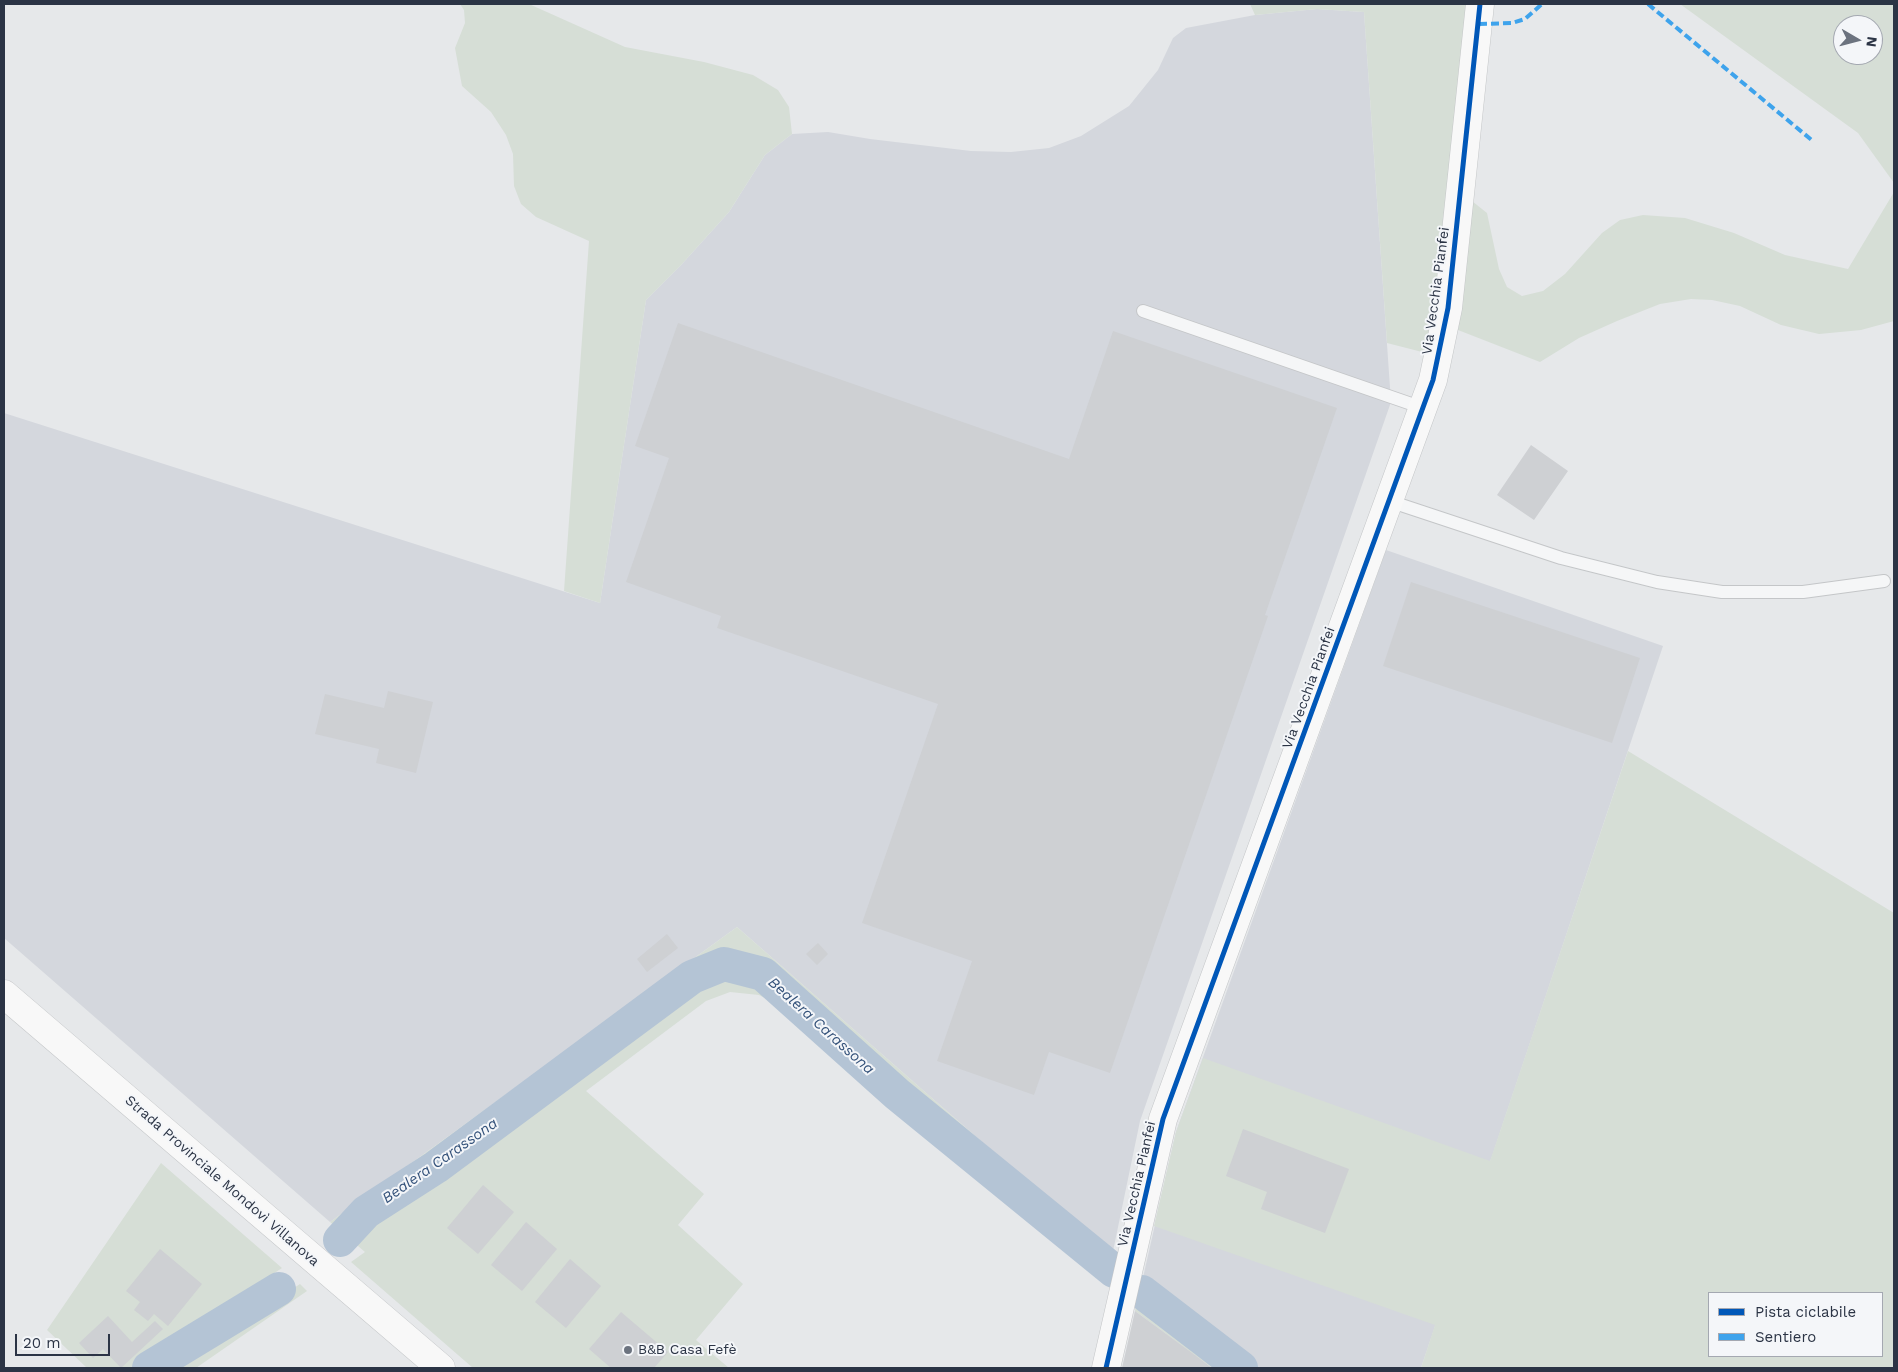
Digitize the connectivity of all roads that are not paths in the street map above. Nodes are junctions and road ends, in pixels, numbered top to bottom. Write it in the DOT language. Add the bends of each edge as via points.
graph roads {
  1 [pos="1480,4"];
  2 [pos="1143,311"];
  3 [pos="1423,408"];
  4 [pos="1389,501"];
  5 [pos="1884,581"];
  6 [pos="4,994"];
  7 [pos="441,1368"];
  8 [pos="1106,1368"];
  1 -- 3 [label="street, Via Vecchia Pianfei" via="1448,308 1433,380"];
  2 -- 3 [label="lane"];
  3 -- 4 [label="street, Via Vecchia Pianfei"];
  4 -- 5 [label="lane" via="1561,558 1657,582 1722,592 1803,592"];
  4 -- 8 [label="street, Via Vecchia Pianfei" via="1163,1120"];
  6 -- 7 [label="street, Strada Provinciale Mondovì Villanova"];
}
